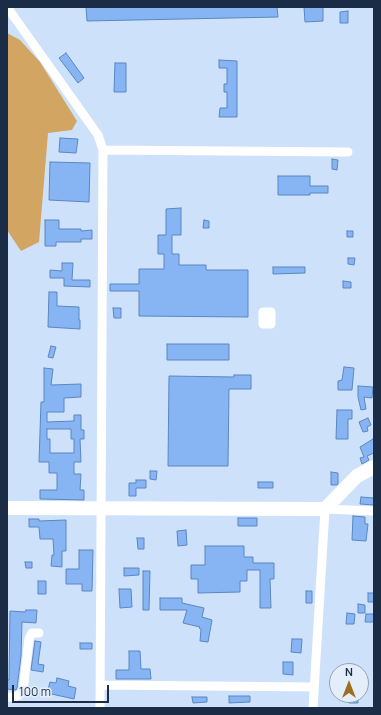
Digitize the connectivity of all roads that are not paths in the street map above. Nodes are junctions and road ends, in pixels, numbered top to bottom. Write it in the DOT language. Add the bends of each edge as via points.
graph roads {
  1 [pos="7,7"];
  2 [pos="103,150"];
  3 [pos="348,152"];
  4 [pos="374,467"];
  5 [pos="7,508"];
  6 [pos="101,508"];
  7 [pos="325,509"];
  8 [pos="374,511"];
  9 [pos="39,633"];
  10 [pos="100,685"];
  11 [pos="314,687"];
  12 [pos="7,697"];
  13 [pos="100,708"];
  14 [pos="313,708"];
  1 -- 2 [label="street" via="98,135"];
  2 -- 3 [label="street"];
  2 -- 6 [label="street"];
  4 -- 7 [label="highway" via="357,476"];
  5 -- 6 [label="highway"];
  6 -- 7 [label="highway"];
  6 -- 10 [label="street"];
  7 -- 8 [label="street"];
  7 -- 11 [label="street"];
  9 -- 12 [label="street" via="32,633 29,639 23,691 14,697"];
  10 -- 11 [label="street"];
  10 -- 13 [label="street"];
  11 -- 14 [label="street"];
}
